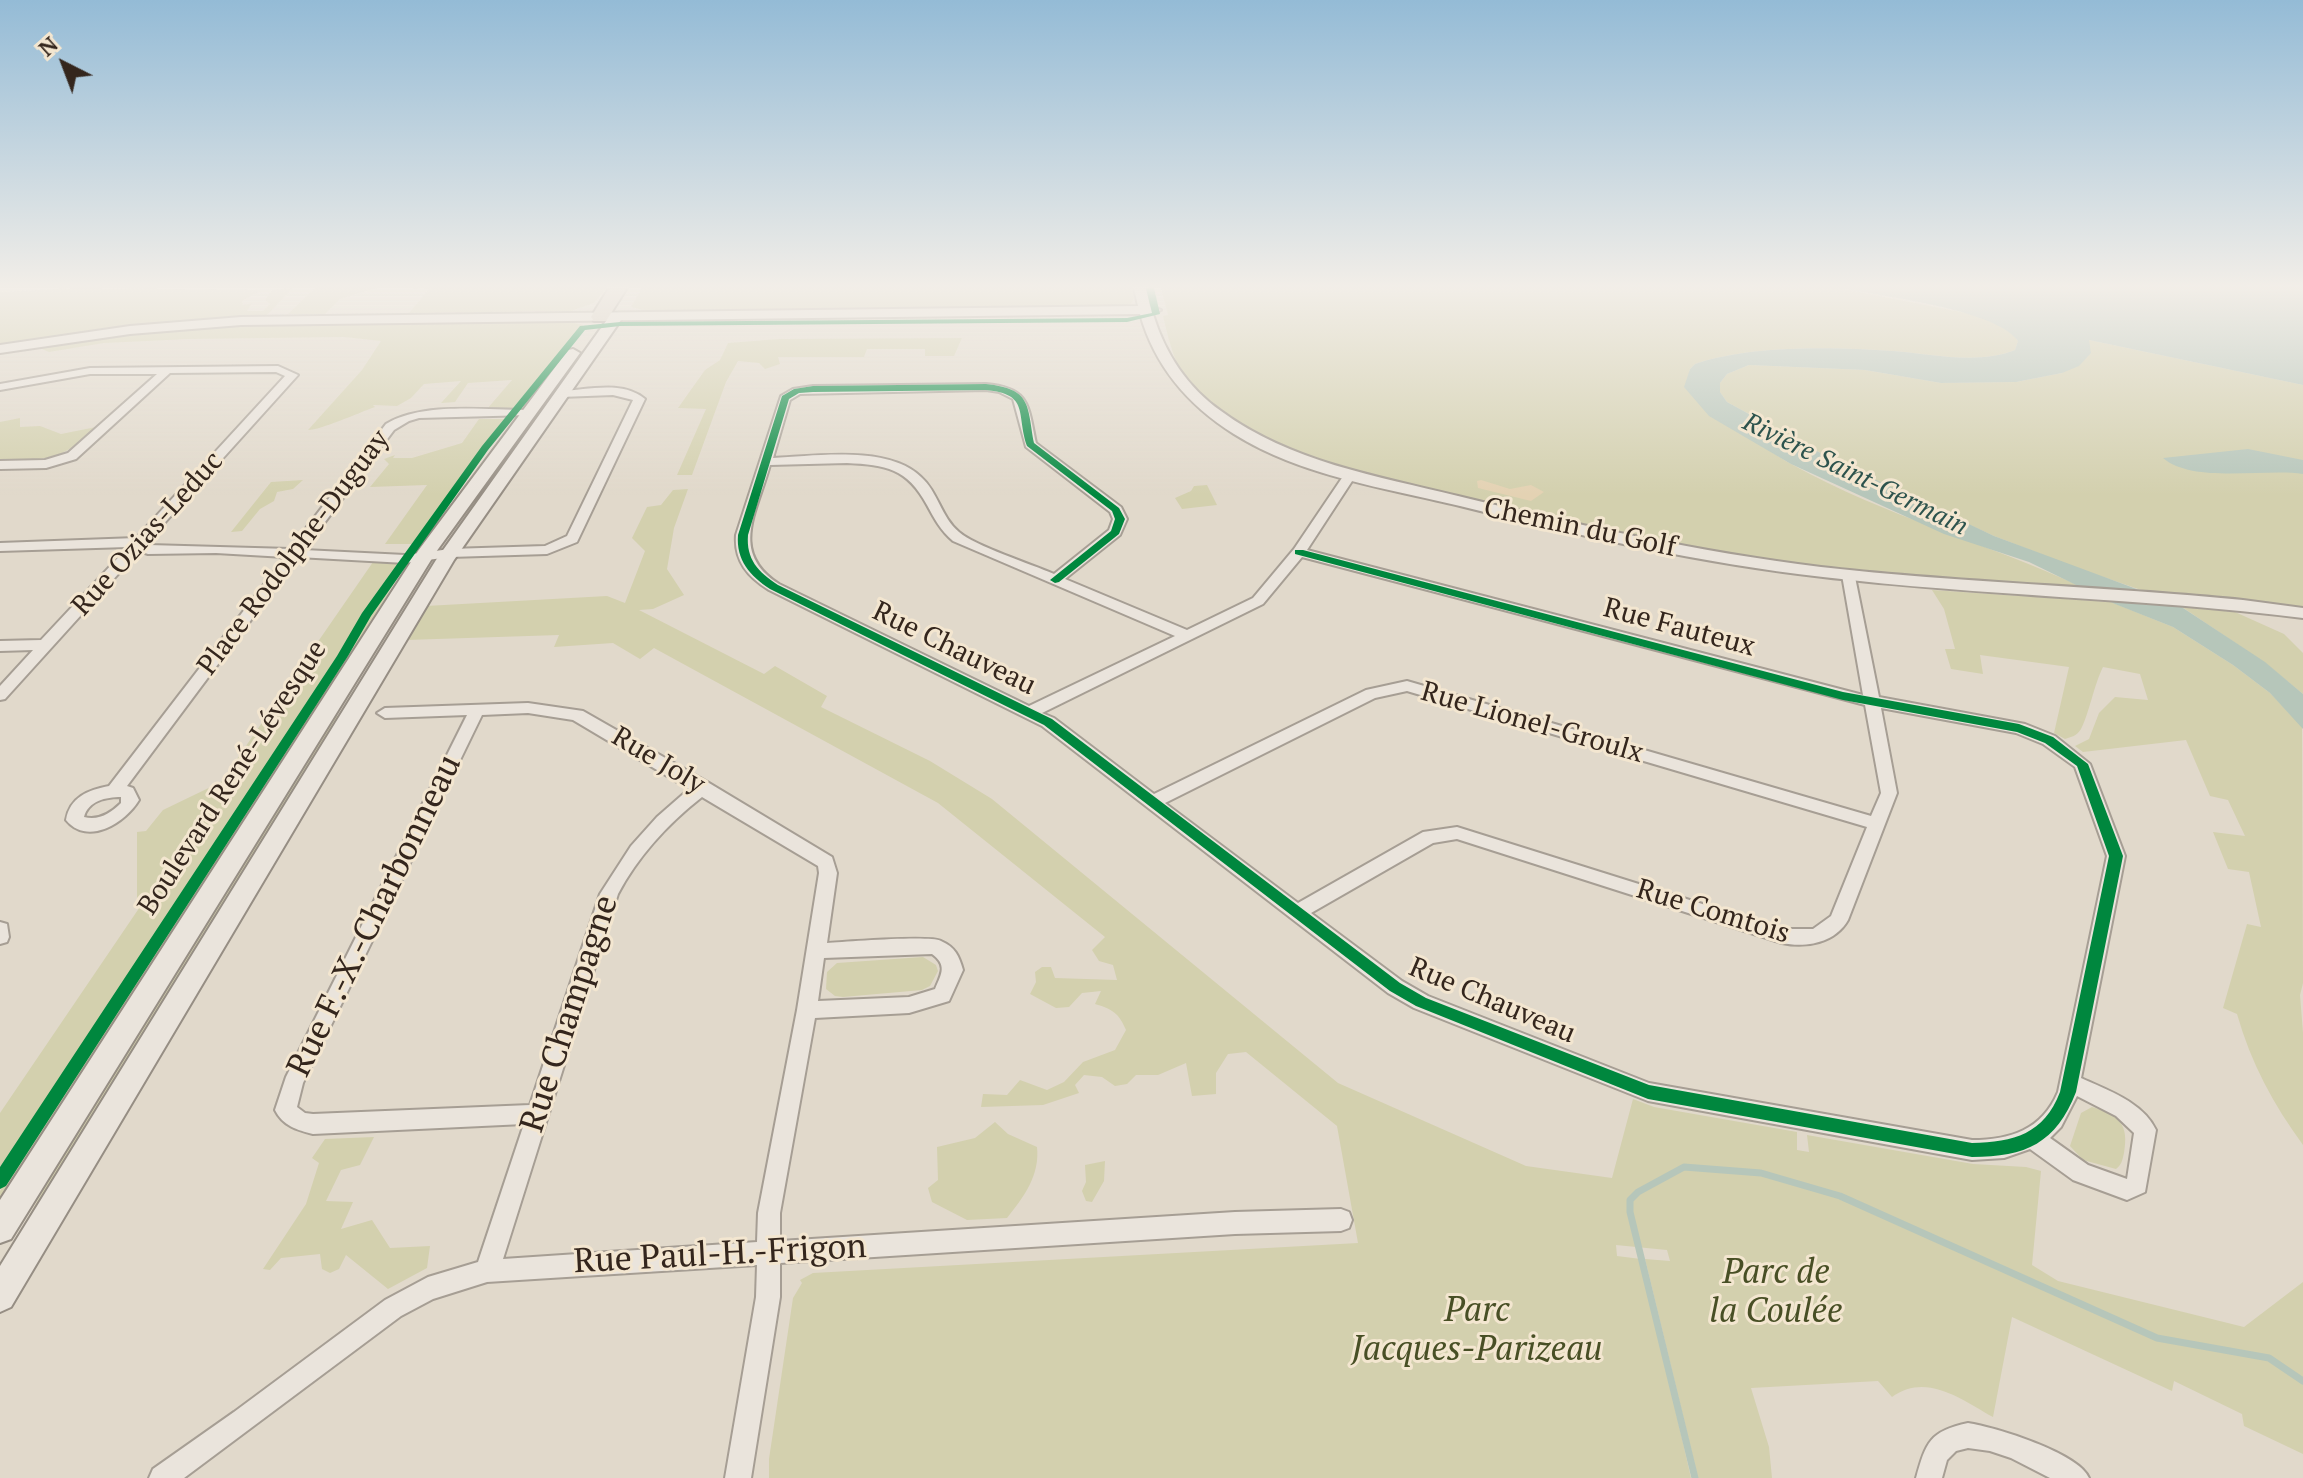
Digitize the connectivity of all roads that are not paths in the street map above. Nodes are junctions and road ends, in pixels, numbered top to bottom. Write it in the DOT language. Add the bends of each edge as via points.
graph roads {
  1 [pos="574,357"];
  2 [pos="584,357"];
  3 [pos="1166,357"];
  4 [pos="166,371"];
  5 [pos="0,387"];
  6 [pos="561,394"];
  7 [pos="526,413"];
  8 [pos="766,462"];
  9 [pos="0,465"];
  10 [pos="1350,475"];
  11 [pos="138,544"];
  12 [pos="0,547"];
  13 [pos="298,548"];
  14 [pos="1299,552"];
  15 [pos="450,553"];
  16 [pos="425,554"];
  17 [pos="1849,575"];
  18 [pos="1055,580"];
  19 [pos="2303,613"];
  20 [pos="1186,635"];
  21 [pos="46,645"];
  22 [pos="0,646"];
  23 [pos="0,695"];
  24 [pos="1874,704"];
  25 [pos="477,710"];
  26 [pos="1030,712"];
  27 [pos="385,713"];
  28 [pos="703,787"];
  29 [pos="114,791"];
  30 [pos="1154,801"];
  31 [pos="1878,824"];
  32 [pos="1298,911"];
  33 [pos="0,929"];
  34 [pos="0,937"];
  35 [pos="816,951"];
  36 [pos="807,1010"];
  37 [pos="2070,1082"];
  38 [pos="537,1114"];
  39 [pos="2033,1139"];
  40 [pos="1341,1220"];
  41 [pos="0,1228"];
  42 [pos="768,1253"];
  43 [pos="487,1271"];
  44 [pos="0,1296"];
  45 [pos="1930,1470"];
  46 [pos="162,1478"];
  47 [pos="738,1478"];
  48 [pos="2076,1478"];
  1 -- 7 [label="main road, Boulevard René-Lévesque"];
  2 -- 6 [label="main road"];
  3 -- 10 [label="street, Chemin du Golf" via="1176,378 1220,419 1283,452"];
  4 -- 5 [label="street" via="83,372"];
  4 -- 9 [label="street" via="72,456 46,464"];
  4 -- 11 [label="street, Rue Ozias-Leduc" via="290,372 289,380"];
  6 -- 15 [label="main road"];
  6 -- 15 [label="street" via="621,393 639,399 572,539 547,550"];
  7 -- 13 [label="street, Place Rodolphe-Duguay" via="398,420"];
  7 -- 16 [label="main road, Boulevard René-Lévesque"];
  8 -- 18 [label="street" via="864,460 899,468 920,482 953,535"];
  8 -- 18 [label="street, Rue Chauveau" via="784,400 797,391 992,387 1014,392 1023,401 1030,444 1116,510 1120,519 1115,532"];
  8 -- 26 [label="street, Rue Chauveau" via="742,546 756,574"];
  10 -- 14 [label="street"];
  10 -- 17 [label="street, Chemin du Golf" via="1638,543"];
  11 -- 12 [label="street"];
  11 -- 13 [label="street" via="148,550"];
  11 -- 21 [label="street, Rue Ozias-Leduc"];
  13 -- 16 [label="street" via="396,559"];
  13 -- 29 [label="street, Place Rodolphe-Duguay"];
  14 -- 20 [label="street" via="1258,601"];
  14 -- 24 [label="street, Rue Fauteux"];
  15 -- 16 [label="street"];
  15 -- 44 [label="main road"];
  16 -- 41 [label="main road, Boulevard René-Lévesque"];
  17 -- 19 [label="street, Chemin du Golf"];
  17 -- 24 [label="street, Rue Comtois"];
  18 -- 20 [label="street"];
  20 -- 26 [label="street"];
  21 -- 22 [label="street"];
  21 -- 23 [label="street, Rue Ozias-Leduc"];
  24 -- 31 [label="street, Rue Comtois" via="1890,788"];
  24 -- 37 [label="street, Rue Fauteux" via="2019,728 2049,740 2084,768 2117,862"];
  25 -- 27 [label="street, Rue Joly"];
  25 -- 28 [label="street, Rue Joly" via="542,708 577,715"];
  25 -- 38 [label="street, Rue F.-X.-Charbonneau" via="293,1083 286,1110 313,1124"];
  26 -- 30 [label="street, Rue Chauveau"];
  28 -- 35 [label="street, Rue Joly" via="826,862"];
  28 -- 38 [label="street, Rue Champagne" via="613,883"];
  30 -- 31 [label="street, Rue Lionel-Groulx" via="1371,694 1407,686"];
  30 -- 32 [label="street, Rue Chauveau"];
  31 -- 32 [label="street, Rue Comtois" via="1839,920 1828,931 1802,939 1457,833 1429,837"];
  32 -- 39 [label="street, Rue Chauveau" via="1408,996 1648,1092 1972,1150 2006,1149"];
  33 -- 34 [label="street"];
  35 -- 36 [label="street, Rue Joly"];
  35 -- 36 [label="street" via="935,946 949,956 953,970 942,995 919,1004"];
  36 -- 42 [label="street, Rue Joly" via="769,1213"];
  37 -- 39 [label="street" via="2059,1116"];
  37 -- 39 [label="street" via="2123,1109 2145,1130 2137,1185 2127,1190 2081,1173"];
  38 -- 43 [label="street, Rue Champagne"];
  40 -- 42 [label="street, Rue Paul-H.-Frigon"];
  42 -- 43 [label="street, Rue Paul-H.-Frigon"];
  42 -- 47 [label="street, Rue Joly" via="768,1297"];
  43 -- 46 [label="street, Rue Paul-H.-Frigon" via="428,1289 393,1308"];
  45 -- 48 [label="street" via="1946,1441 1982,1436 2013,1445"];
}
